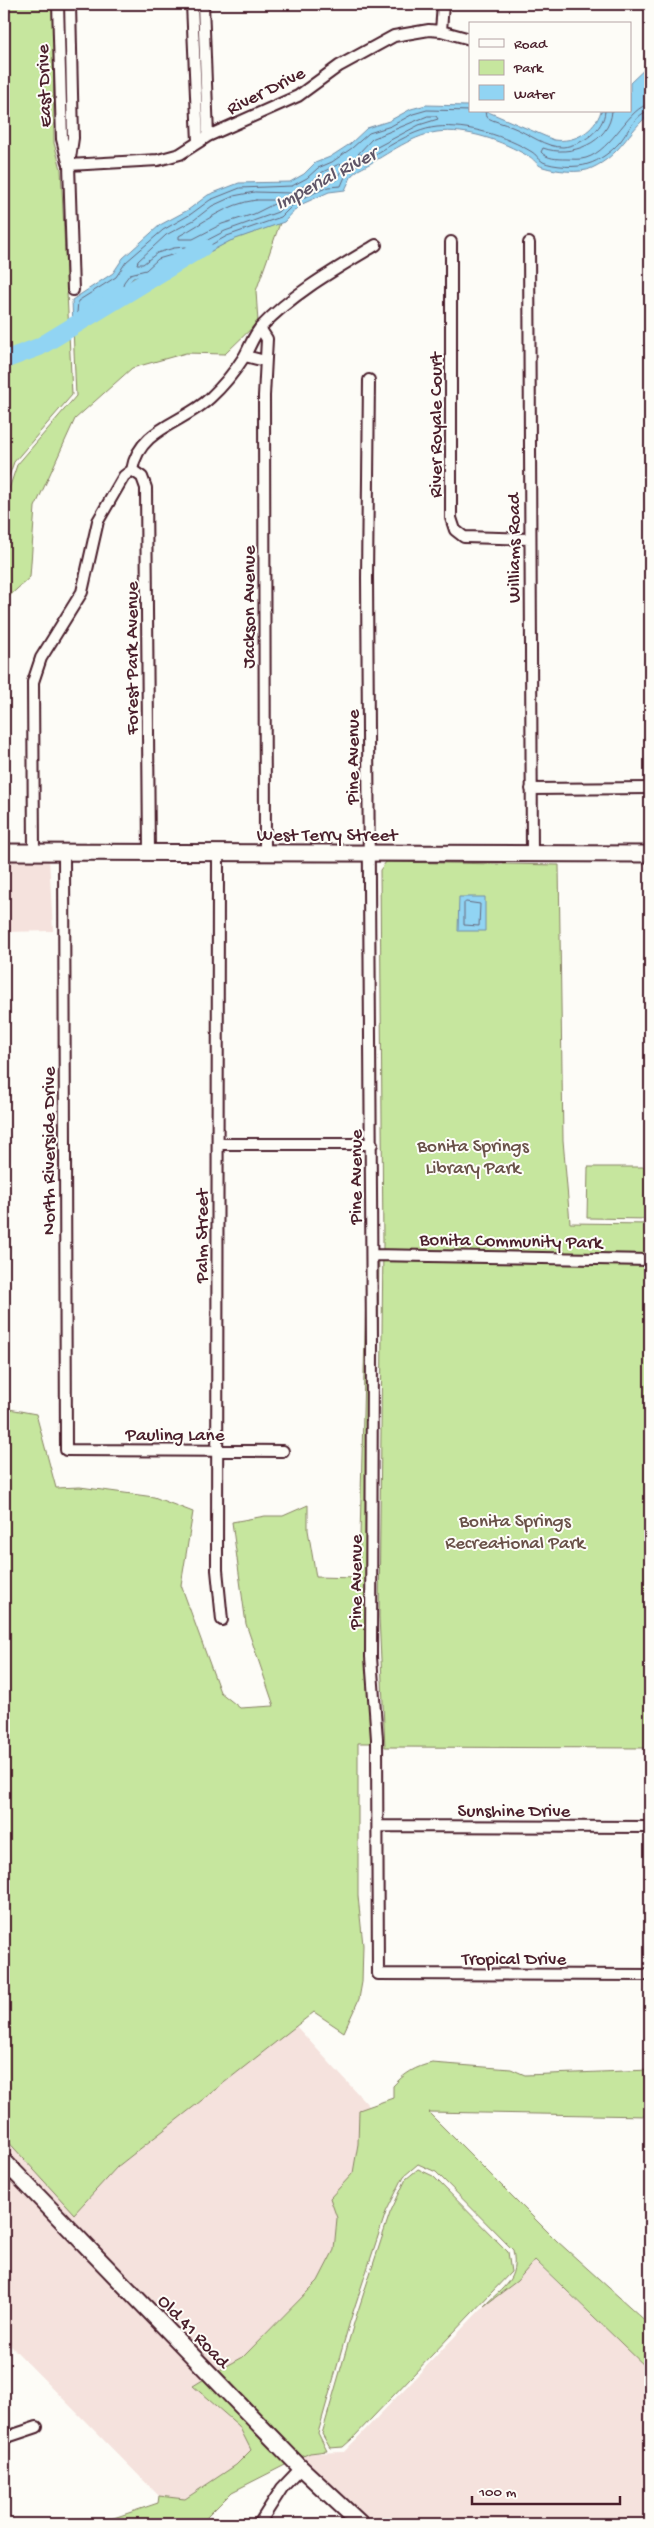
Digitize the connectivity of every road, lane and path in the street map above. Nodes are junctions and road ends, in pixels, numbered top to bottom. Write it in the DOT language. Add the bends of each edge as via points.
graph roads {
  1 [pos="58,4"];
  2 [pos="70,4"];
  3 [pos="192,4"];
  4 [pos="203,4"];
  5 [pos="443,4"];
  6 [pos="441,31"];
  7 [pos="469,40"];
  8 [pos="208,136"];
  9 [pos="198,142"];
  10 [pos="69,165"];
  11 [pos="451,242"];
  12 [pos="530,243"];
  13 [pos="376,245"];
  14 [pos="73,290"];
  15 [pos="260,328"];
  16 [pos="245,356"];
  17 [pos="265,361"];
  18 [pos="369,380"];
  19 [pos="132,470"];
  20 [pos="530,539"];
  21 [pos="531,788"];
  22 [pos="650,788"];
  23 [pos="4,852"];
  24 [pos="34,852"];
  25 [pos="64,852"];
  26 [pos="149,852"];
  27 [pos="218,852"];
  28 [pos="265,852"];
  29 [pos="370,853"];
  30 [pos="532,854"];
  31 [pos="650,854"];
  32 [pos="218,1144"];
  33 [pos="372,1144"];
  34 [pos="372,1255"];
  35 [pos="650,1260"];
  36 [pos="66,1450"];
  37 [pos="218,1451"];
  38 [pos="283,1451"];
  39 [pos="222,1620"];
  40 [pos="378,1826"];
  41 [pos="650,1827"];
  42 [pos="378,1974"];
  43 [pos="650,1975"];
  44 [pos="7,2170"];
  45 [pos="37,2427"];
  46 [pos="4,2438"];
  47 [pos="301,2468"];
  48 [pos="260,2524"];
  49 [pos="360,2524"];
  1 -- 10 [label="street, East Drive" via="62,139"];
  2 -- 10 [label="street, East Drive" via="74,138"];
  3 -- 9 [label="street"];
  4 -- 8 [label="street"];
  5 -- 6 [label="street"];
  6 -- 7 [label="street, River Drive"];
  6 -- 8 [label="street, River Drive" via="418,30 382,41 339,66 298,96"];
  8 -- 9 [label="street, River Drive"];
  9 -- 10 [label="street, River Drive" via="180,154 158,160"];
  10 -- 14 [label="street, East Drive"];
  11 -- 20 [label="street, River Royale Court" via="451,518 454,530 464,537"];
  12 -- 20 [label="street, Williams Road"];
  13 -- 15 [label="street" via="304,292"];
  15 -- 16 [label="street"];
  15 -- 17 [label="street, Jackson Avenue" via="267,338"];
  16 -- 17 [label="street"];
  16 -- 19 [label="street" via="208,400 146,440 134,459"];
  17 -- 28 [label="street, Jackson Avenue"];
  18 -- 29 [label="street, Pine Avenue"];
  19 -- 24 [label="street" via="124,476 98,521 82,592 41,658 33,682"];
  19 -- 26 [label="street, Forest Park Avenue" via="142,477 147,495"];
  20 -- 21 [label="street, Williams Road"];
  21 -- 22 [label="street"];
  21 -- 30 [label="street, Williams Road"];
  23 -- 24 [label="street, West Terry Street"];
  24 -- 25 [label="street, West Terry Street"];
  25 -- 26 [label="street, West Terry Street"];
  25 -- 36 [label="street, North Riverside Drive"];
  26 -- 27 [label="street, West Terry Street"];
  27 -- 28 [label="street, West Terry Street"];
  27 -- 32 [label="street, Palm Street"];
  28 -- 29 [label="street, West Terry Street"];
  29 -- 30 [label="street, West Terry Street"];
  29 -- 33 [label="street, Pine Avenue"];
  30 -- 31 [label="street, West Terry Street"];
  32 -- 33 [label="street"];
  32 -- 37 [label="street, Palm Street"];
  33 -- 34 [label="street, Pine Avenue"];
  34 -- 35 [label="street, Bonita Community Park"];
  34 -- 40 [label="street, Pine Avenue" via="371,1657 377,1739"];
  36 -- 37 [label="street, Pauling Lane"];
  37 -- 38 [label="street, Pauling Lane"];
  37 -- 39 [label="street, Palm Street" via="217,1570"];
  40 -- 41 [label="street, Sunshine Drive"];
  40 -- 42 [label="street, Pine Avenue"];
  42 -- 43 [label="street, Tropical Drive"];
  44 -- 47 [label="street, Old 41 Road"];
  45 -- 46 [label="street"];
  47 -- 48 [label="street" via="282,2488"];
  47 -- 49 [label="street, Old 41 Road"];
}
